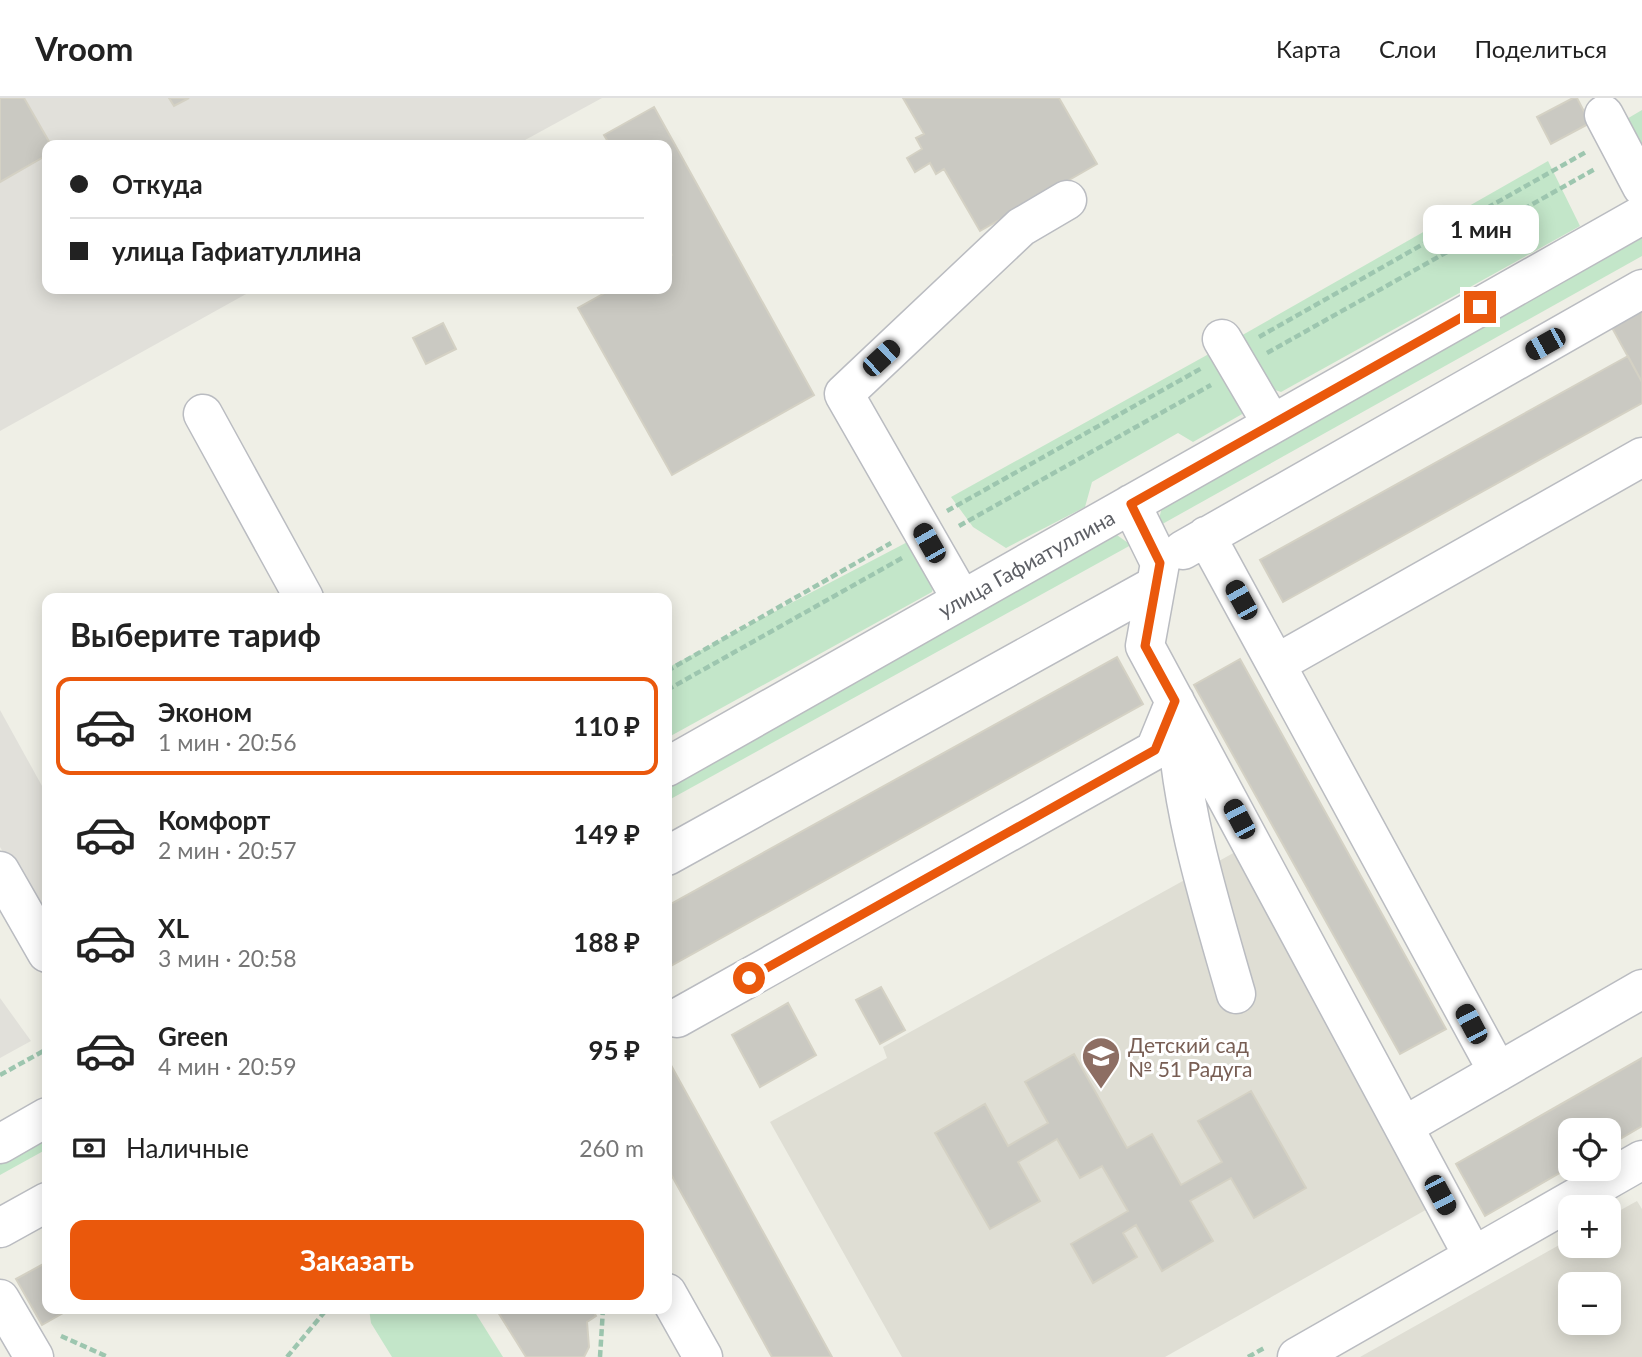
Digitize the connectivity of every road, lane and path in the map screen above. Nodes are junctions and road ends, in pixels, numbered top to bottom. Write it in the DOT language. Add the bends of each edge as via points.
graph roads {
  1 [pos="1614,134"];
  2 [pos="1642,187"];
  3 [pos="1067,200"];
  4 [pos="1642,215"];
  5 [pos="1642,289"];
  6 [pos="1230,353"];
  7 [pos="203,414"];
  8 [pos="1272,424"];
  9 [pos="1642,457"];
  10 [pos="1131,504"];
  11 [pos="924,535"];
  12 [pos="1206,536"];
  13 [pos="1158,574"];
  14 [pos="301,593"];
  15 [pos="962,600"];
  16 [pos="1276,664"];
  17 [pos="672,668"];
  18 [pos="672,687"];
  19 [pos="1175,701"];
  20 [pos="672,763"];
  21 [pos="672,853"];
  22 [pos="0,871"];
  23 [pos="42,944"];
  24 [pos="1642,989"];
  25 [pos="1236,994"];
  26 [pos="677,1018"];
  27 [pos="42,1052"];
  28 [pos="1497,1072"];
  29 [pos="0,1076"];
  30 [pos="42,1120"];
  31 [pos="1404,1126"];
  32 [pos="0,1144"];
  33 [pos="1642,1160"];
  34 [pos="42,1205"];
  35 [pos="0,1228"];
  36 [pos="1473,1256"];
  37 [pos="0,1299"];
  38 [pos="672,1302"];
  39 [pos="323,1314"];
  40 [pos="603,1314"];
  41 [pos="34,1357"];
  42 [pos="287,1357"];
  43 [pos="600,1357"];
  44 [pos="703,1357"];
  45 [pos="1297,1357"];
  1 -- 2 [label="street"];
  1 -- 6 [label="path"];
  1 -- 6 [label="path"];
  3 -- 11 [label="street" via="1021,227 844,394"];
  4 -- 8 [label="street, улица Гафиатуллина"];
  5 -- 12 [label="street"];
  6 -- 8 [label="street"];
  6 -- 11 [label="path"];
  6 -- 11 [label="path"];
  7 -- 14 [label="street"];
  8 -- 10 [label="street, улица Гафиатуллина"];
  9 -- 16 [label="street"];
  10 -- 13 [label="street"];
  10 -- 15 [label="street, улица Гафиатуллина"];
  11 -- 15 [label="street"];
  11 -- 17 [label="path"];
  11 -- 18 [label="path"];
  12 -- 13 [label="street"];
  12 -- 16 [label="street"];
  13 -- 19 [label="street" via="1145,646"];
  13 -- 21 [label="street"];
  15 -- 20 [label="street, улица Гафиатуллина"];
  16 -- 28 [label="street"];
  19 -- 25 [label="street" via="1177,748 1200,872"];
  19 -- 26 [label="street" via="1155,750"];
  19 -- 31 [label="street"];
  22 -- 23 [label="street"];
  24 -- 28 [label="street"];
  27 -- 29 [label="path"];
  28 -- 31 [label="street"];
  30 -- 32 [label="street"];
  31 -- 36 [label="street"];
  33 -- 36 [label="street"];
  34 -- 35 [label="street"];
  36 -- 45 [label="street"];
  37 -- 41 [label="street"];
  38 -- 44 [label="street"];
  39 -- 42 [label="path"];
  40 -- 43 [label="path"];
}
